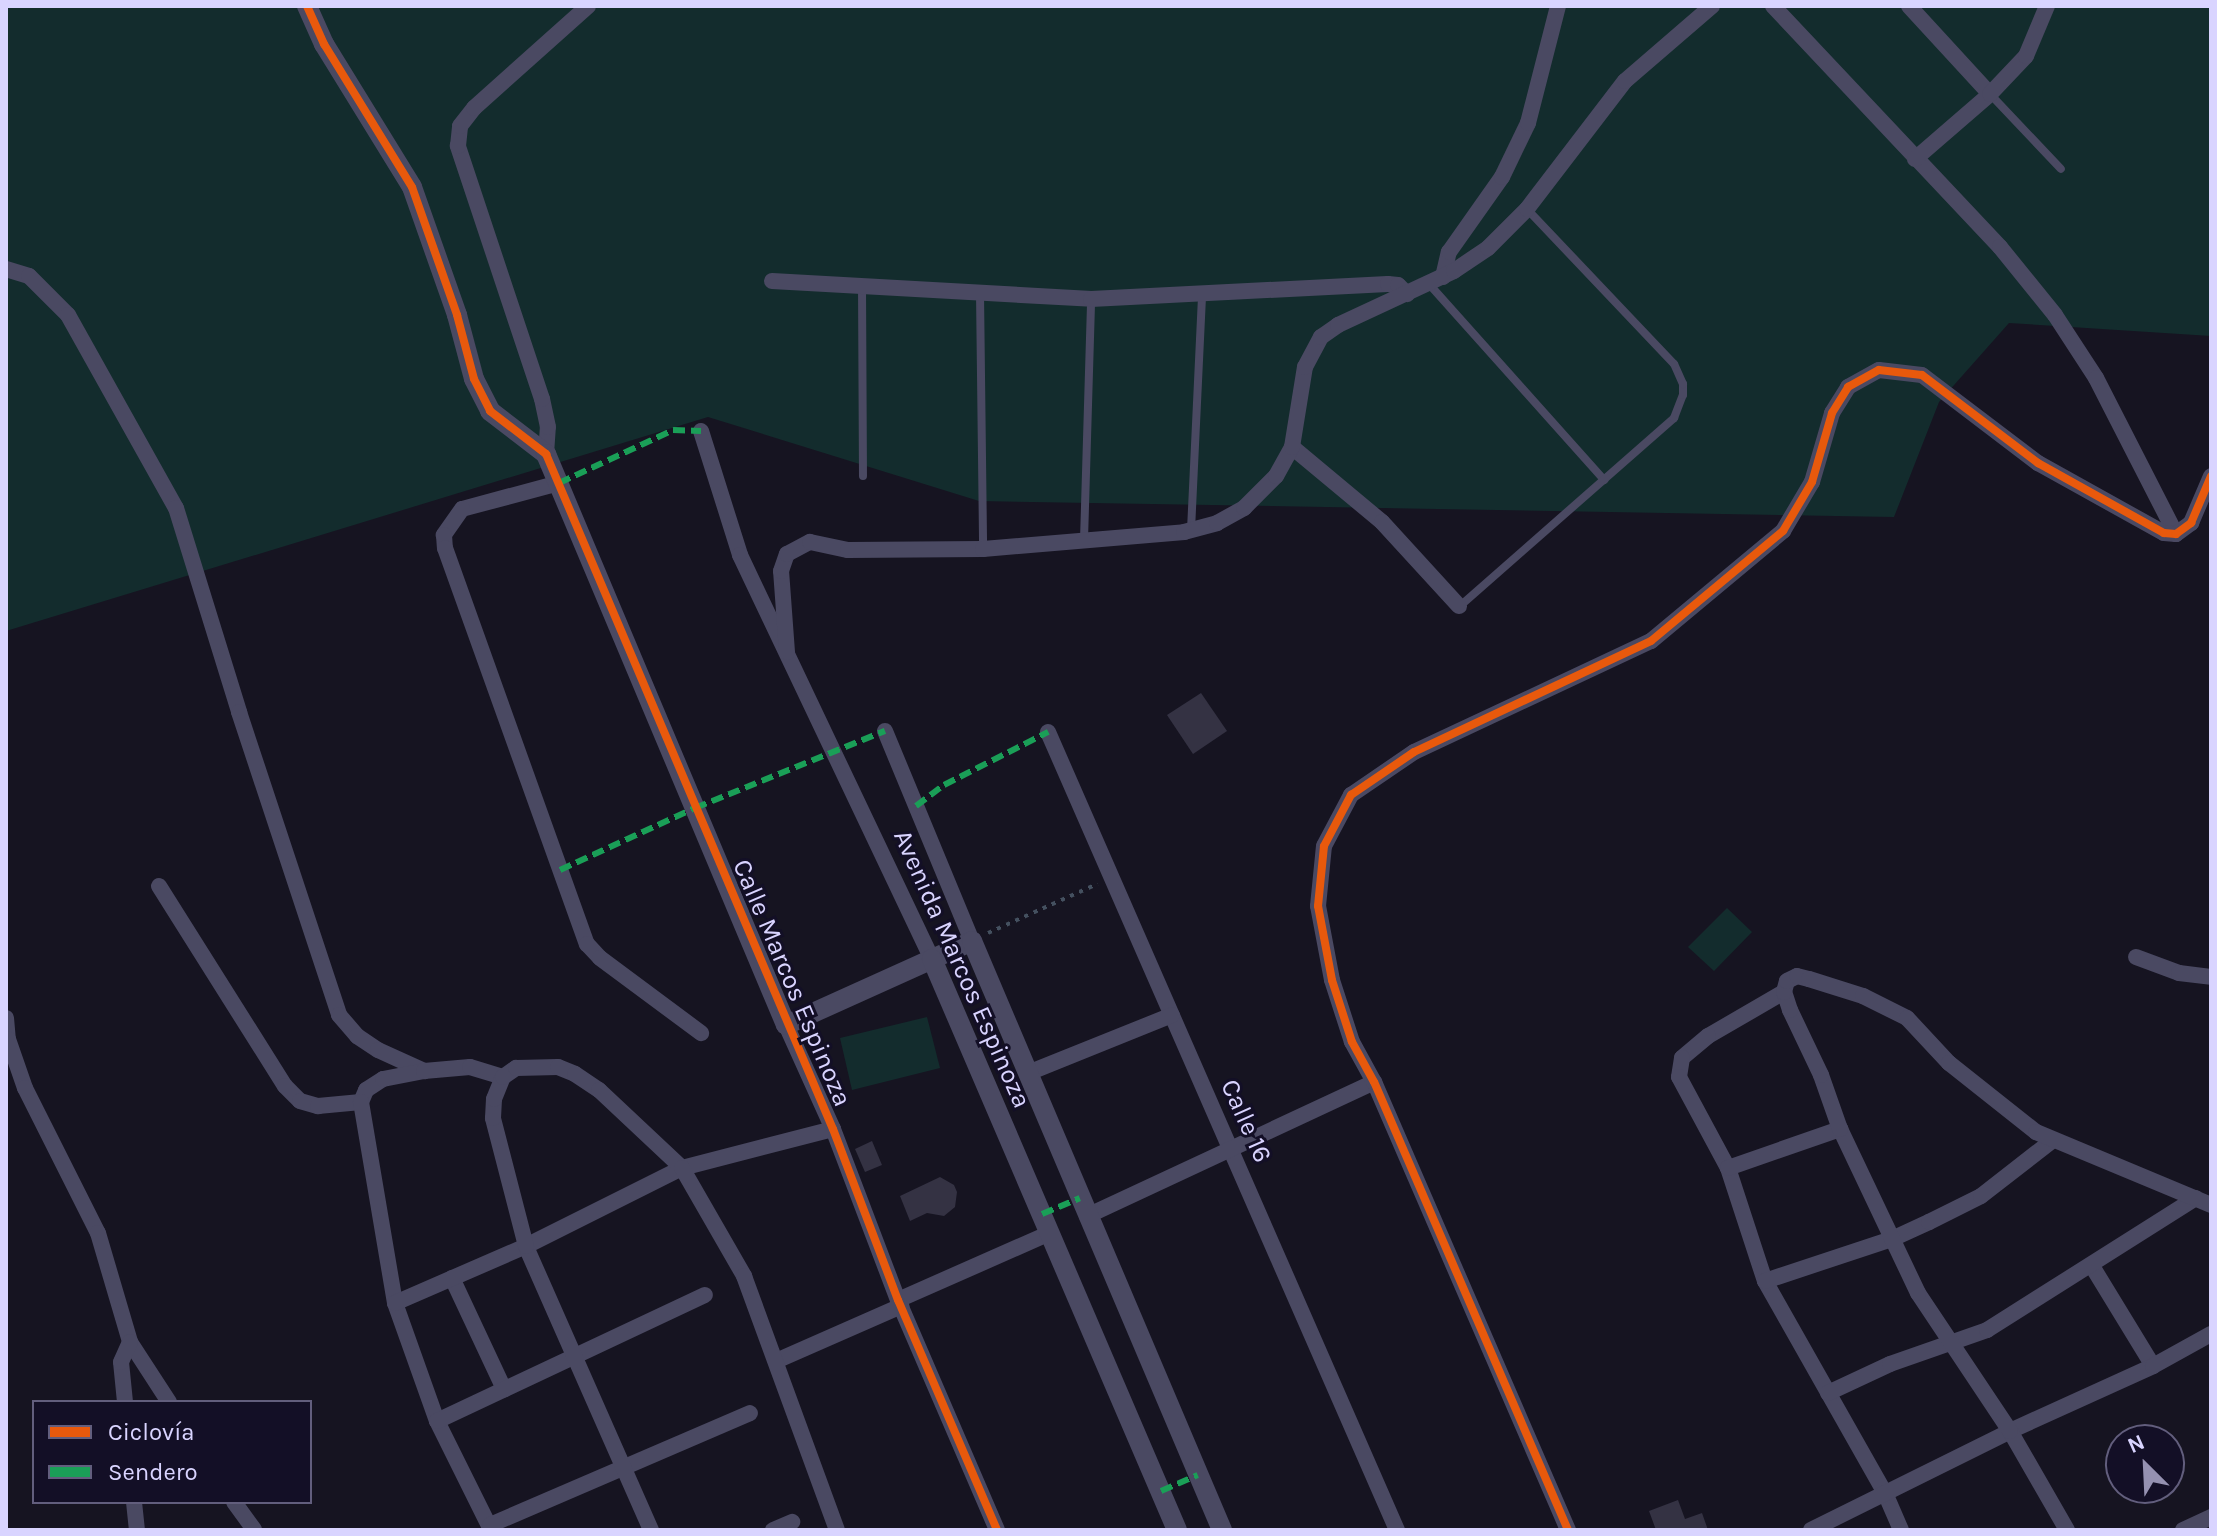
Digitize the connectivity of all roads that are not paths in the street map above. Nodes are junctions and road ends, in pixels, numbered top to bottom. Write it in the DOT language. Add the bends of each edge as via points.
graph roads {
  1 [pos="307,6"];
  2 [pos="588,6"];
  3 [pos="1558,6"];
  4 [pos="1712,6"];
  5 [pos="1773,6"];
  6 [pos="1909,6"];
  7 [pos="2047,6"];
  8 [pos="1990,94"];
  9 [pos="1915,159"];
  10 [pos="2061,169"];
  11 [pos="1527,209"];
  12 [pos="6,269"];
  13 [pos="1436,280"];
  14 [pos="772,281"];
  15 [pos="862,286"];
  16 [pos="980,293"];
  17 [pos="1202,293"];
  18 [pos="1407,294"];
  19 [pos="1091,299"];
  20 [pos="701,431"];
  21 [pos="1292,447"];
  22 [pos="546,454"];
  23 [pos="863,476"];
  24 [pos="2211,476"];
  25 [pos="1604,480"];
  26 [pos="559,483"];
  27 [pos="1191,530"];
  28 [pos="2176,534"];
  29 [pos="1084,540"];
  30 [pos="983,549"];
  31 [pos="1459,606"];
  32 [pos="787,652"];
  33 [pos="885,731"];
  34 [pos="1048,732"];
  35 [pos="159,886"];
  36 [pos="972,941"];
  37 [pos="2136,957"];
  38 [pos="932,959"];
  39 [pos="2211,977"];
  40 [pos="1784,992"];
  41 [pos="1172,1015"];
  42 [pos="6,1018"];
  43 [pos="786,1025"];
  44 [pos="701,1033"];
  45 [pos="424,1071"];
  46 [pos="1028,1073"];
  47 [pos="503,1077"];
  48 [pos="1374,1082"];
  49 [pos="361,1102"];
  50 [pos="833,1129"];
  51 [pos="1840,1129"];
  52 [pos="2053,1140"];
  53 [pos="1232,1150"];
  54 [pos="682,1168"];
  55 [pos="1728,1168"];
  56 [pos="2204,1201"];
  57 [pos="1087,1216"];
  58 [pos="1050,1233"];
  59 [pos="1892,1239"];
  60 [pos="526,1246"];
  61 [pos="2092,1266"];
  62 [pos="452,1278"];
  63 [pos="1765,1281"];
  64 [pos="705,1295"];
  65 [pos="395,1303"];
  66 [pos="899,1303"];
  67 [pos="2211,1334"];
  68 [pos="1948,1341"];
  69 [pos="130,1342"];
  70 [pos="574,1356"];
  71 [pos="776,1361"];
  72 [pos="2153,1366"];
  73 [pos="504,1389"];
  74 [pos="1828,1393"];
  75 [pos="125,1400"];
  76 [pos="168,1400"];
  77 [pos="750,1413"];
  78 [pos="437,1421"];
  79 [pos="2010,1431"];
  80 [pos="624,1467"];
  81 [pos="1885,1493"];
  82 [pos="134,1504"];
  83 [pos="235,1504"];
  84 [pos="2211,1517"];
  85 [pos="792,1522"];
  86 [pos="490,1527"];
  87 [pos="137,1530"];
  88 [pos="254,1530"];
  89 [pos="651,1530"];
  90 [pos="773,1530"];
  91 [pos="837,1530"];
  92 [pos="997,1530"];
  93 [pos="1177,1530"];
  94 [pos="1222,1530"];
  95 [pos="1397,1530"];
  96 [pos="1568,1530"];
  97 [pos="1811,1530"];
  98 [pos="1901,1530"];
  99 [pos="2067,1530"];
  100 [pos="2183,1530"];
  1 -- 22 [label="street" via="324,44 412,187 474,379 490,411"];
  2 -- 22 [label="street" via="474,108 460,126 458,146 542,399"];
  3 -- 13 [label="street" via="1528,123 1494,190 1449,252"];
  4 -- 11 [label="street" via="1625,81"];
  5 -- 9 [label="street"];
  6 -- 8 [label="street"];
  7 -- 8 [label="street" via="2026,56"];
  8 -- 9 [label="street"];
  8 -- 10 [label="lane"];
  9 -- 28 [label="street" via="2000,247 2055,315 2096,378"];
  11 -- 13 [label="street" via="1488,248"];
  11 -- 25 [label="lane" via="1674,364 1683,384 1674,418"];
  12 -- 45 [label="street" via="29,276 68,315 176,508 339,1015 367,1043"];
  13 -- 18 [label="street"];
  13 -- 25 [label="lane"];
  14 -- 15 [label="street"];
  15 -- 16 [label="street"];
  15 -- 23 [label="lane"];
  16 -- 19 [label="street"];
  16 -- 30 [label="lane"];
  17 -- 18 [label="street" via="1388,284"];
  17 -- 19 [label="street"];
  17 -- 27 [label="lane"];
  18 -- 21 [label="street" via="1321,337 1305,367"];
  19 -- 29 [label="lane"];
  20 -- 32 [label="street, Avenida Marcos Espinoza" via="740,555"];
  21 -- 27 [label="street" via="1276,476 1244,508"];
  21 -- 31 [label="street" via="1382,522"];
  22 -- 26 [label="street, Calle Marcos Espinoza"];
  24 -- 28 [label="street" via="2191,523"];
  25 -- 31 [label="lane"];
  26 -- 43 [label="street, Calle Marcos Espinoza"];
  26 -- 44 [label="street" via="462,509 444,535 445,548 587,944"];
  27 -- 29 [label="street"];
  28 -- 48 [label="street" via="2148,527 2038,463 1922,375 1879,370 1848,387 1832,413 1812,482 1783,531 1651,641 1414,752 1351,795 1324,846 1318,906 1332,980 1352,1042"];
  29 -- 30 [label="street"];
  30 -- 32 [label="street" via="848,550 810,542 796,546 781,571"];
  32 -- 38 [label="street, Avenida Marcos Espinoza"];
  33 -- 36 [label="street, Avenida Marcos Espinoza"];
  34 -- 41 [label="street, Calle 16"];
  35 -- 49 [label="street" via="285,1086 300,1101 318,1106"];
  36 -- 38 [label="street"];
  36 -- 46 [label="street, Avenida Marcos Espinoza"];
  37 -- 39 [label="street" via="2179,973"];
  38 -- 43 [label="street"];
  38 -- 58 [label="street, Avenida Marcos Espinoza"];
  40 -- 51 [label="street"];
  40 -- 52 [label="street" via="1787,981 1797,976 1863,996 1907,1018 1993,1101"];
  40 -- 55 [label="street" via="1708,1036 1682,1058 1679,1077"];
  41 -- 46 [label="street"];
  41 -- 53 [label="street, Calle 16"];
  42 -- 69 [label="street" via="25,1088 98,1233"];
  43 -- 50 [label="street, Calle Marcos Espinoza"];
  45 -- 47 [label="street" via="470,1067"];
  45 -- 49 [label="street" via="383,1079 366,1090"];
  46 -- 57 [label="street, Avenida Marcos Espinoza"];
  47 -- 54 [label="street" via="516,1068 539,1066 575,1074"];
  47 -- 60 [label="street" via="493,1118"];
  48 -- 53 [label="street"];
  48 -- 96 [label="street"];
  49 -- 65 [label="street"];
  50 -- 54 [label="street"];
  50 -- 66 [label="street, Calle Marcos Espinoza"];
  51 -- 55 [label="street"];
  51 -- 59 [label="street"];
  52 -- 56 [label="street"];
  52 -- 59 [label="street" via="1981,1196"];
  53 -- 57 [label="street"];
  53 -- 95 [label="street, Calle 16"];
  54 -- 60 [label="street"];
  54 -- 71 [label="street" via="744,1276"];
  55 -- 63 [label="street"];
  56 -- 61 [label="street"];
  57 -- 94 [label="street, Avenida Marcos Espinoza"];
  58 -- 66 [label="street"];
  58 -- 93 [label="street, Avenida Marcos Espinoza"];
  59 -- 63 [label="street"];
  59 -- 68 [label="street"];
  60 -- 62 [label="street"];
  60 -- 70 [label="street"];
  61 -- 68 [label="street" via="1987,1330"];
  61 -- 72 [label="street"];
  62 -- 65 [label="street"];
  62 -- 73 [label="street"];
  63 -- 74 [label="street"];
  64 -- 70 [label="street"];
  65 -- 78 [label="street"];
  66 -- 71 [label="street"];
  66 -- 92 [label="street, Calle Marcos Espinoza"];
  67 -- 72 [label="street"];
  68 -- 74 [label="street"];
  68 -- 79 [label="street"];
  69 -- 75 [label="street" via="121,1362"];
  69 -- 76 [label="street"];
  70 -- 73 [label="street"];
  70 -- 80 [label="street"];
  71 -- 91 [label="street"];
  72 -- 79 [label="street"];
  73 -- 78 [label="street"];
  74 -- 81 [label="street"];
  77 -- 80 [label="street"];
  78 -- 86 [label="street"];
  79 -- 81 [label="street"];
  79 -- 99 [label="street"];
  80 -- 86 [label="street"];
  80 -- 89 [label="street"];
  81 -- 97 [label="street"];
  81 -- 98 [label="street"];
  82 -- 87 [label="street"];
  83 -- 88 [label="street"];
  84 -- 100 [label="street"];
  85 -- 90 [label="street"];
}
